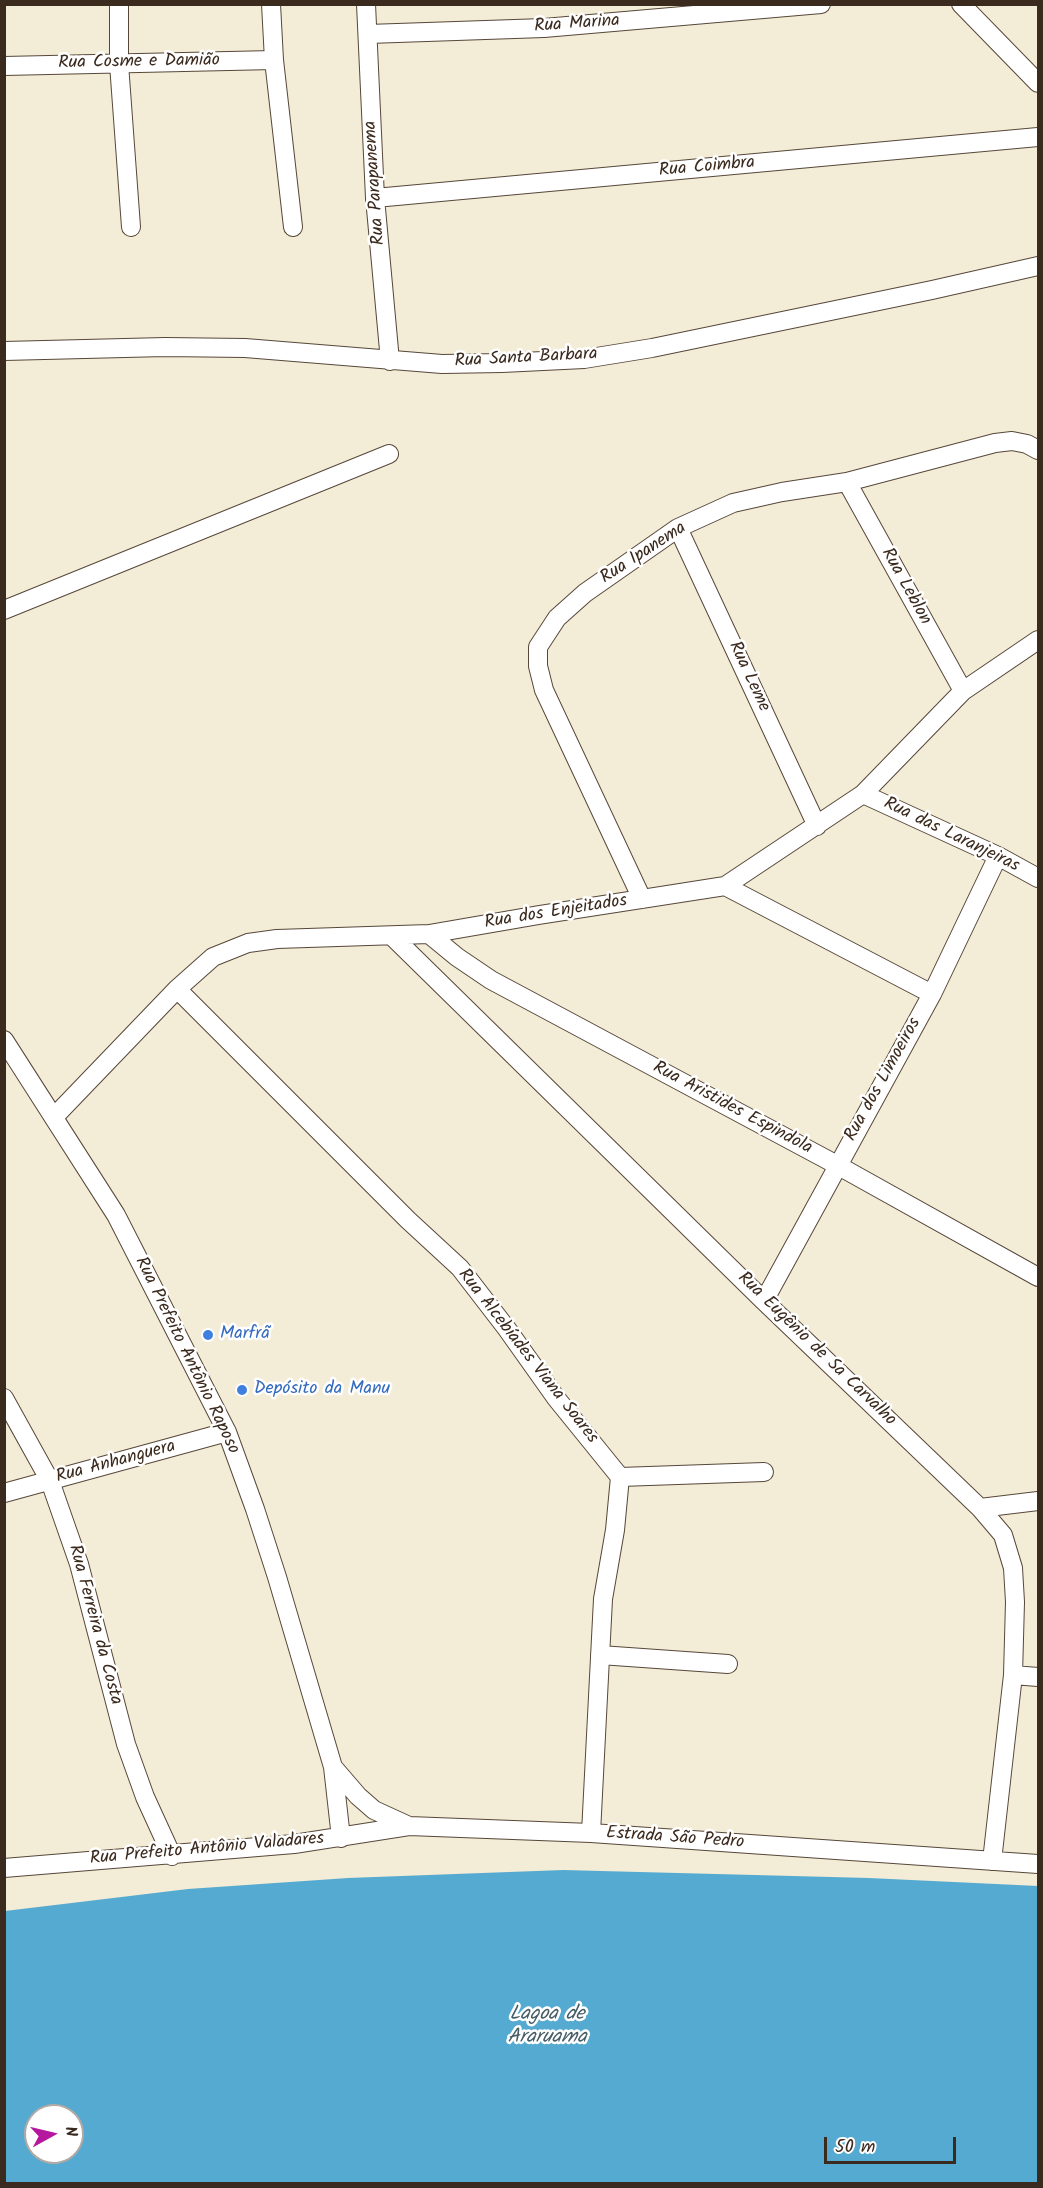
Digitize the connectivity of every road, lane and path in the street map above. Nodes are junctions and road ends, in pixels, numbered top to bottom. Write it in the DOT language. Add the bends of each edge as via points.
graph roads {
  1 [pos="119,4"];
  2 [pos="271,4"];
  3 [pos="366,4"];
  4 [pos="821,4"];
  5 [pos="961,4"];
  6 [pos="368,34"];
  7 [pos="274,60"];
  8 [pos="119,64"];
  9 [pos="4,66"];
  10 [pos="1038,83"];
  11 [pos="1038,137"];
  12 [pos="375,198"];
  13 [pos="131,227"];
  14 [pos="293,227"];
  15 [pos="1038,266"];
  16 [pos="4,351"];
  17 [pos="390,361"];
  18 [pos="1038,450"];
  19 [pos="389,454"];
  20 [pos="847,482"];
  21 [pos="678,528"];
  22 [pos="4,610"];
  23 [pos="1038,640"];
  24 [pos="963,691"];
  25 [pos="863,794"];
  26 [pos="817,826"];
  27 [pos="998,856"];
  28 [pos="1038,878"];
  29 [pos="725,886"];
  30 [pos="642,899"];
  31 [pos="429,934"];
  32 [pos="392,936"];
  33 [pos="177,988"];
  34 [pos="932,993"];
  35 [pos="4,1040"];
  36 [pos="55,1116"];
  37 [pos="837,1165"];
  38 [pos="1038,1277"];
  39 [pos="764,1301"];
  40 [pos="4,1398"];
  41 [pos="226,1432"];
  42 [pos="764,1472"];
  43 [pos="620,1477"];
  44 [pos="50,1481"];
  45 [pos="4,1493"];
  46 [pos="1038,1501"];
  47 [pos="980,1508"];
  48 [pos="600,1655"];
  49 [pos="728,1664"];
  50 [pos="1013,1675"];
  51 [pos="1038,1677"];
  52 [pos="333,1767"];
  53 [pos="409,1826"];
  54 [pos="591,1833"];
  55 [pos="341,1838"];
  56 [pos="172,1856"];
  57 [pos="992,1861"];
  58 [pos="1038,1864"];
  59 [pos="4,1868"];
  1 -- 8 [label="street"];
  2 -- 7 [label="street"];
  3 -- 6 [label="street, Rua Parapanema"];
  4 -- 6 [label="street, Rua Marina" via="544,28"];
  5 -- 10 [label="street"];
  6 -- 12 [label="street, Rua Parapanema"];
  7 -- 8 [label="street, Rua Cosme e Damião"];
  7 -- 14 [label="street"];
  8 -- 9 [label="street, Rua Cosme e Damião"];
  8 -- 13 [label="street"];
  11 -- 12 [label="street, Rua Coimbra"];
  12 -- 17 [label="street, Rua Parapanema"];
  15 -- 17 [label="street, Rua Santa Barbara" via="932,291 584,359 442,364"];
  16 -- 17 [label="street, Rua Santa Barbara" via="165,346 322,353"];
  18 -- 20 [label="street, Rua Ipanema" via="1012,441 995,443"];
  19 -- 22 [label="street"];
  20 -- 21 [label="street, Rua Ipanema" via="733,503"];
  20 -- 24 [label="street, Rua Leblon"];
  21 -- 26 [label="street, Rua Leme"];
  21 -- 30 [label="street, Rua Ipanema" via="585,593 557,618 538,647 544,690"];
  23 -- 24 [label="street, Rua dos Enjeitados"];
  24 -- 25 [label="street, Rua dos Enjeitados"];
  25 -- 26 [label="street, Rua dos Enjeitados"];
  25 -- 27 [label="street, Rua das Laranjeiras"];
  26 -- 29 [label="street, Rua dos Enjeitados"];
  27 -- 28 [label="street, Rua das Laranjeiras"];
  27 -- 34 [label="street, Rua dos Limoeiros"];
  29 -- 30 [label="street, Rua dos Enjeitados"];
  29 -- 34 [label="street"];
  30 -- 31 [label="street, Rua dos Enjeitados"];
  31 -- 32 [label="street, Rua dos Enjeitados"];
  31 -- 37 [label="street, Rua Aristides Espindola" via="491,980"];
  32 -- 33 [label="street, Rua dos Enjeitados" via="248,943 213,957"];
  32 -- 39 [label="street, Rua Eugênio de Sa Carvalho"];
  33 -- 36 [label="street, Rua dos Enjeitados"];
  33 -- 43 [label="street, Rua Alcebíades Viana Soares" via="459,1268"];
  34 -- 37 [label="street, Rua dos Limoeiros"];
  35 -- 36 [label="street, Rua Prefeito Antônio Raposo"];
  36 -- 41 [label="street, Rua Prefeito Antônio Raposo" via="116,1215"];
  37 -- 38 [label="street, Rua Aristides Espindola"];
  37 -- 39 [label="street, Rua dos Limoeiros"];
  39 -- 47 [label="street, Rua Eugênio de Sa Carvalho"];
  40 -- 44 [label="street, Rua Ferreira da Costa"];
  41 -- 44 [label="street, Rua Anhanguera"];
  41 -- 52 [label="street, Rua Prefeito Antônio Raposo" via="277,1577"];
  42 -- 43 [label="street"];
  43 -- 48 [label="street" via="603,1599"];
  44 -- 45 [label="street, Rua Anhanguera"];
  44 -- 56 [label="street, Rua Ferreira da Costa" via="79,1564 126,1744"];
  46 -- 47 [label="street"];
  47 -- 50 [label="street, Rua Eugênio de Sa Carvalho" via="1003,1535 1013,1568"];
  48 -- 49 [label="street"];
  48 -- 54 [label="street"];
  50 -- 51 [label="street"];
  50 -- 57 [label="street, Rua Eugênio de Sa Carvalho"];
  52 -- 53 [label="street, Estrada São Pedro" via="374,1810"];
  52 -- 55 [label="street, Rua Prefeito Antônio Raposo"];
  53 -- 54 [label="street, Estrada São Pedro"];
  53 -- 55 [label="street, Rua Prefeito Antônio Valadares"];
  54 -- 57 [label="street, Estrada São Pedro"];
  55 -- 56 [label="street, Rua Prefeito Antônio Valadares"];
  56 -- 59 [label="street, Rua Prefeito Antônio Valadares"];
  57 -- 58 [label="street, Estrada São Pedro"];
}
